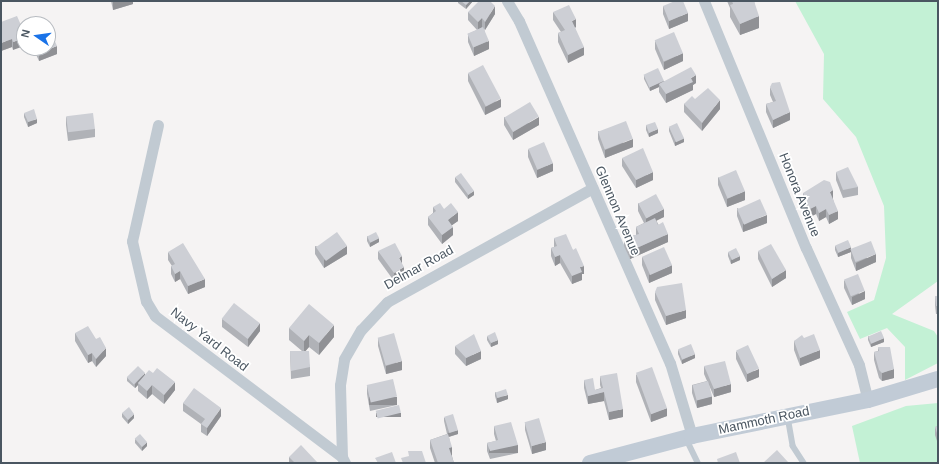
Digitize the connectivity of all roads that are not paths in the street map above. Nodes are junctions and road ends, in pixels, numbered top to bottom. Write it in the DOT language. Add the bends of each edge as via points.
graph roads {
  1 [pos="507,1"];
  2 [pos="704,1"];
  3 [pos="158,124"];
  4 [pos="593,188"];
  5 [pos="938,379"];
  6 [pos="868,400"];
  7 [pos="788,415"];
  8 [pos="689,437"];
  9 [pos="344,460"];
  10 [pos="590,463"];
  11 [pos="698,463"];
  12 [pos="804,463"];
  1 -- 4 [label="street, Glennon Avenue"];
  2 -- 6 [label="street, Honora Avenue" via="806,248 859,365"];
  3 -- 9 [label="street, Navy Yard Road" via="132,241 146,301 155,316"];
  4 -- 8 [label="street, Glennon Avenue" via="670,363"];
  4 -- 9 [label="street, Delmar Road" via="387,302 366,324 344,359 340,385"];
  5 -- 6 [label="main road, Mammoth Road"];
  6 -- 7 [label="main road, Mammoth Road"];
  7 -- 8 [label="main road, Mammoth Road"];
  7 -- 12 [label="lane" via="793,446"];
  8 -- 10 [label="main road, Mammoth Road"];
  8 -- 11 [label="lane"];
}
